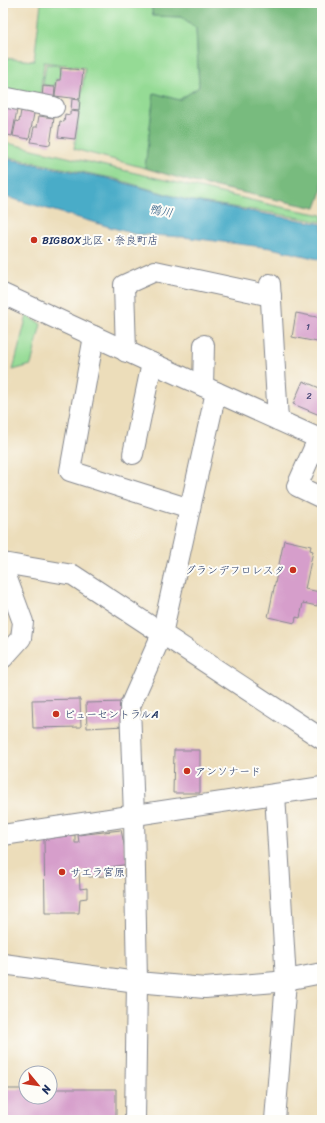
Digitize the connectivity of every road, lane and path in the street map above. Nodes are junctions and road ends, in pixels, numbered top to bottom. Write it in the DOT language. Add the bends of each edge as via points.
graph roads {
  1 [pos="3,97"];
  2 [pos="54,107"];
  3 [pos="3,294"];
  4 [pos="94,336"];
  5 [pos="204,345"];
  6 [pos="126,352"];
  7 [pos="152,363"];
  8 [pos="210,389"];
  9 [pos="278,420"];
  10 [pos="320,439"];
  11 [pos="133,454"];
  12 [pos="322,498"];
  13 [pos="190,509"];
  14 [pos="3,563"];
  15 [pos="3,568"];
  16 [pos="162,634"];
  17 [pos="3,658"];
  18 [pos="322,739"];
  19 [pos="322,787"];
  20 [pos="275,794"];
  21 [pos="134,816"];
  22 [pos="3,835"];
  23 [pos="3,964"];
  24 [pos="322,973"];
  25 [pos="286,981"];
  26 [pos="137,982"];
  27 [pos="135,1120"];
  28 [pos="275,1120"];
  1 -- 2 [label="street"];
  3 -- 4 [label="street"];
  4 -- 6 [label="street"];
  4 -- 13 [label="street" via="70,471"];
  5 -- 8 [label="street"];
  6 -- 7 [label="street"];
  6 -- 9 [label="street" via="124,285 155,271 271,290"];
  7 -- 8 [label="street"];
  7 -- 11 [label="street"];
  8 -- 9 [label="street"];
  8 -- 13 [label="street"];
  9 -- 10 [label="street"];
  10 -- 12 [label="street" via="297,486"];
  13 -- 16 [label="street"];
  14 -- 16 [label="street" via="73,575"];
  15 -- 17 [label="street" via="23,622 21,638"];
  16 -- 18 [label="street"];
  16 -- 21 [label="street" via="130,706"];
  19 -- 20 [label="street"];
  20 -- 21 [label="street"];
  20 -- 25 [label="street"];
  21 -- 22 [label="street"];
  21 -- 26 [label="street"];
  23 -- 26 [label="street"];
  24 -- 25 [label="street"];
  25 -- 26 [label="street" via="205,988"];
  25 -- 28 [label="street"];
  26 -- 27 [label="street"];
}
